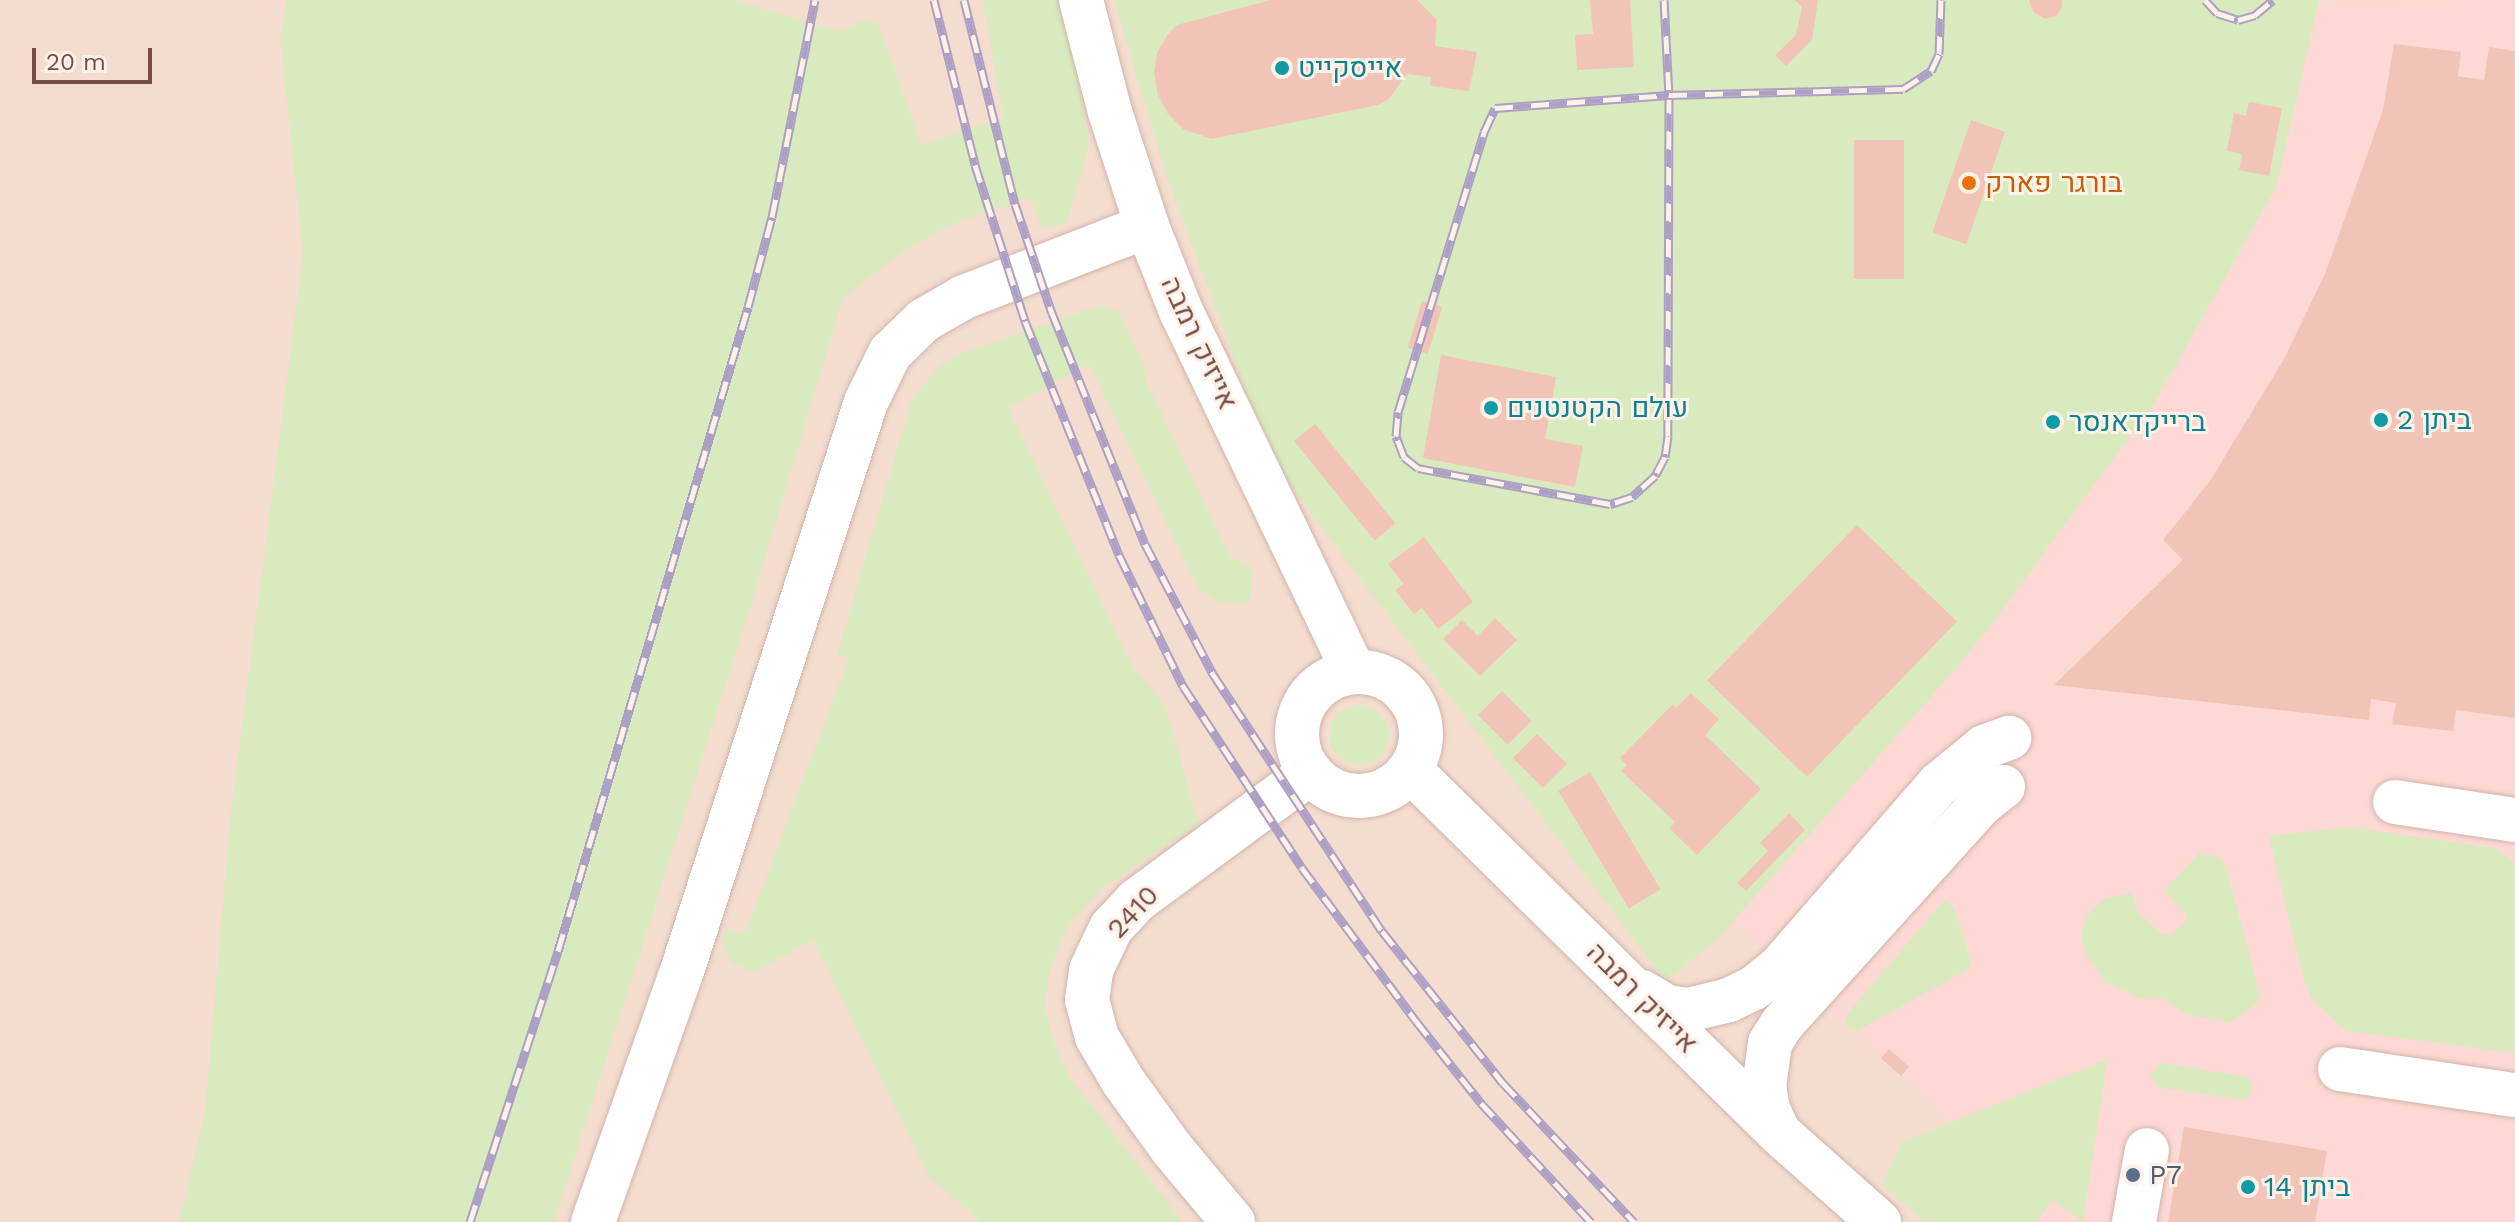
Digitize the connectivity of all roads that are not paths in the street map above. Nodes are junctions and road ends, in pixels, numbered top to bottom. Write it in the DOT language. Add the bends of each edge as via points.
graph roads {
  1 [pos="1081,0"];
  2 [pos="1147,226"];
  3 [pos="1354,672"];
  4 [pos="2009,738"];
  5 [pos="1410,770"];
  6 [pos="1311,772"];
  7 [pos="2003,787"];
  8 [pos="2395,802"];
  9 [pos="2515,820"];
  10 [pos="1630,985"];
  11 [pos="2340,1069"];
  12 [pos="2515,1095"];
  13 [pos="1779,1133"];
  14 [pos="2147,1150"];
  15 [pos="593,1222"];
  16 [pos="1233,1222"];
  17 [pos="1879,1222"];
  18 [pos="2134,1222"];
  1 -- 2 [label="street, אייזיק רמבה"];
  2 -- 3 [label="street, אייזיק רמבה" via="1181,311"];
  2 -- 15 [label="street" via="964,297 924,320 890,353 866,402 687,956"];
  3 -- 5 [label="street" via="1393,681 1408,695 1418,713 1420,743"];
  3 -- 6 [label="street" via="1323,683 1302,709 1298,742"];
  4 -- 10 [label="street" via="1984,747 1939,784 1779,968 1754,988 1688,1010 1667,1007"];
  5 -- 6 [label="street" via="1380,793 1361,796 1325,785"];
  5 -- 10 [label="street, אייזיק רמבה"];
  6 -- 16 [label="street, 2410" via="1136,901 1111,928 1091,970 1087,1000 1097,1037 1156,1126"];
  7 -- 13 [label="street" via="1981,804 1782,1024 1770,1043 1764,1087"];
  8 -- 9 [label="street"];
  10 -- 13 [label="street, אייזיק רמבה"];
  11 -- 12 [label="street"];
  13 -- 17 [label="street, אייזיק רמבה"];
  14 -- 18 [label="street"];
}
